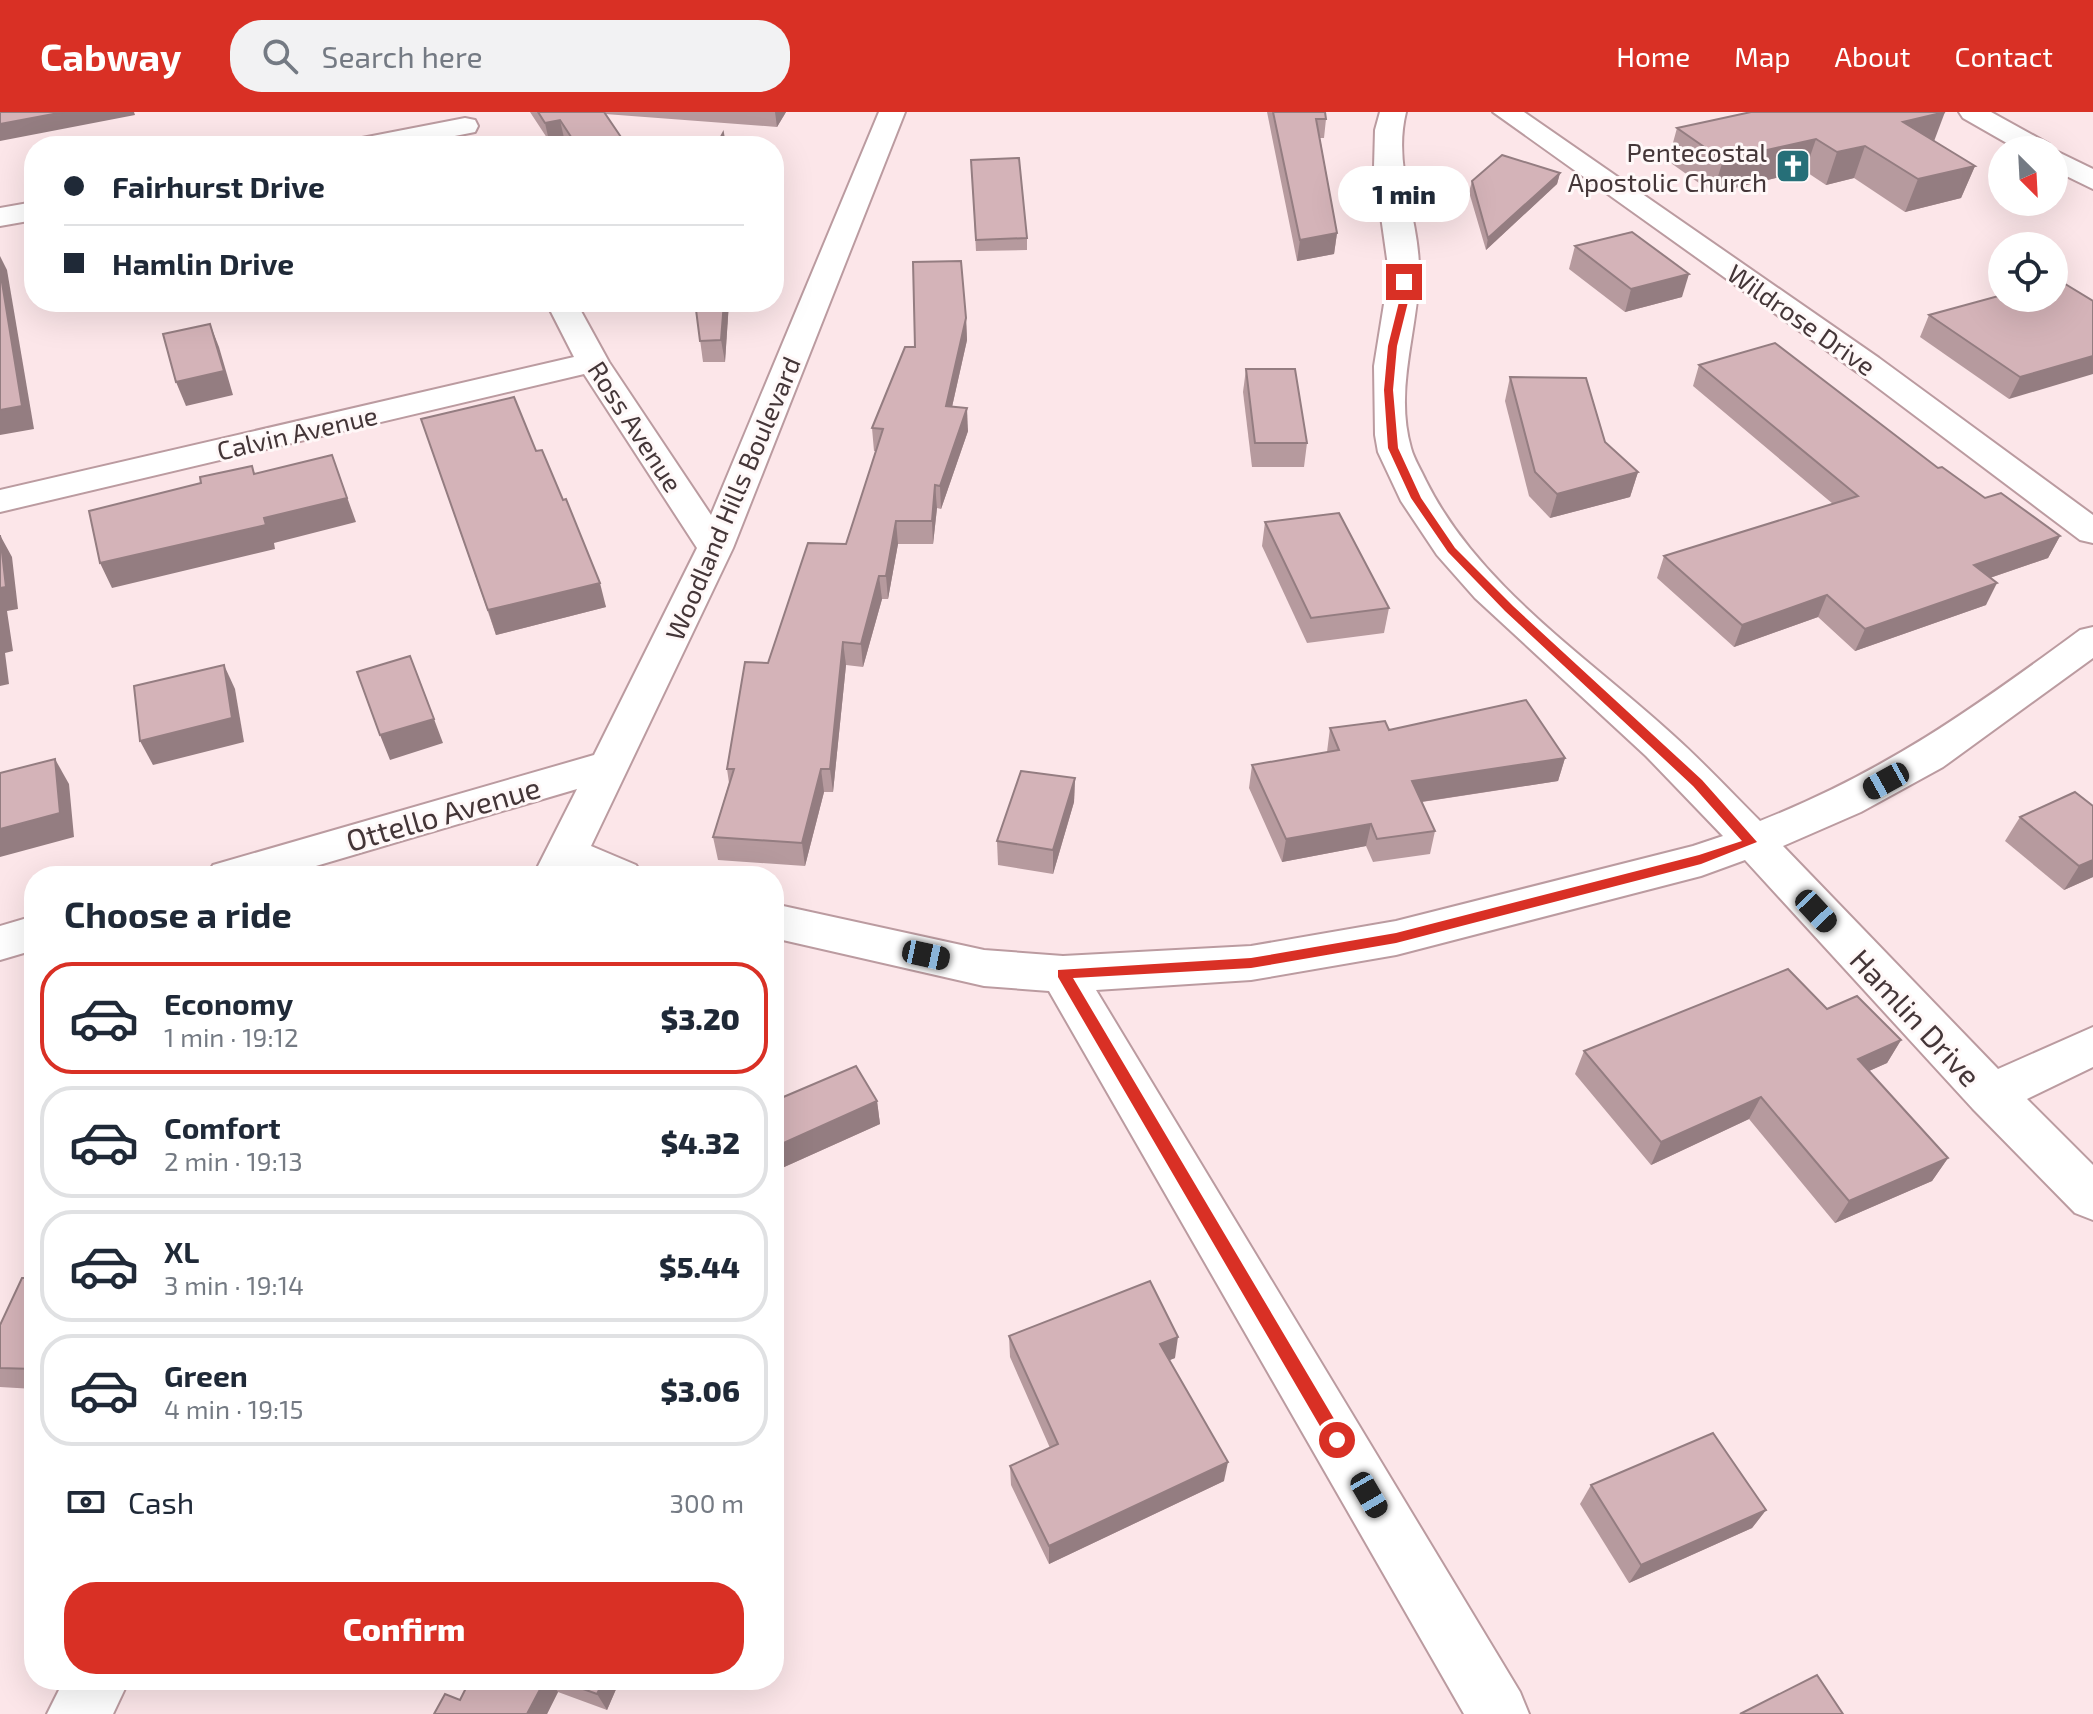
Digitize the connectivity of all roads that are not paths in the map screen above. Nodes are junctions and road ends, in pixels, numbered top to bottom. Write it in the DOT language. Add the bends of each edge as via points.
graph roads {
  1 [pos="892,112"];
  2 [pos="1393,112"];
  3 [pos="1506,112"];
  4 [pos="1972,112"];
  5 [pos="466,128"];
  6 [pos="420,136"];
  7 [pos="2014,136"];
  8 [pos="2068,166"];
  9 [pos="2093,181"];
  10 [pos="24,213"];
  11 [pos="0,217"];
  12 [pos="566,312"];
  13 [pos="593,362"];
  14 [pos="0,501"];
  15 [pos="2093,532"];
  16 [pos="715,548"];
  17 [pos="2093,639"];
  18 [pos="612,764"];
  19 [pos="1750,842"];
  20 [pos="561,864"];
  21 [pos="262,866"];
  22 [pos="784,923"];
  23 [pos="24,936"];
  24 [pos="0,943"];
  25 [pos="1063,974"];
  26 [pos="2093,1046"];
  27 [pos="1990,1095"];
  28 [pos="2093,1198"];
  29 [pos="93,1690"];
  30 [pos="78,1714"];
  31 [pos="1498,1714"];
  1 -- 16 [label="street, Woodland Hills Boulevard"];
  2 -- 19 [label="street, Hamlin Drive" via="1386,147 1404,288 1389,390 1393,448 1416,498 1451,550 1697,783"];
  3 -- 15 [label="street, Wildrose Drive" via="1868,365"];
  4 -- 7 [label="street"];
  5 -- 6 [label="street"];
  8 -- 9 [label="street"];
  10 -- 11 [label="street"];
  12 -- 13 [label="street, Ross Avenue"];
  13 -- 14 [label="street, Calvin Avenue"];
  13 -- 16 [label="street, Ross Avenue"];
  16 -- 18 [label="street, Woodland Hills Boulevard"];
  17 -- 19 [label="street" via="1930,756 1864,793"];
  18 -- 20 [label="street, Woodland Hills Boulevard"];
  18 -- 21 [label="street, Ottello Avenue"];
  19 -- 25 [label="street" via="1701,860 1396,938 1251,963"];
  19 -- 27 [label="street, Hamlin Drive"];
  22 -- 25 [label="street" via="984,968"];
  23 -- 24 [label="street"];
  25 -- 31 [label="street"];
  26 -- 27 [label="street"];
  27 -- 28 [label="street, Hamlin Drive"];
  29 -- 30 [label="street"];
}
